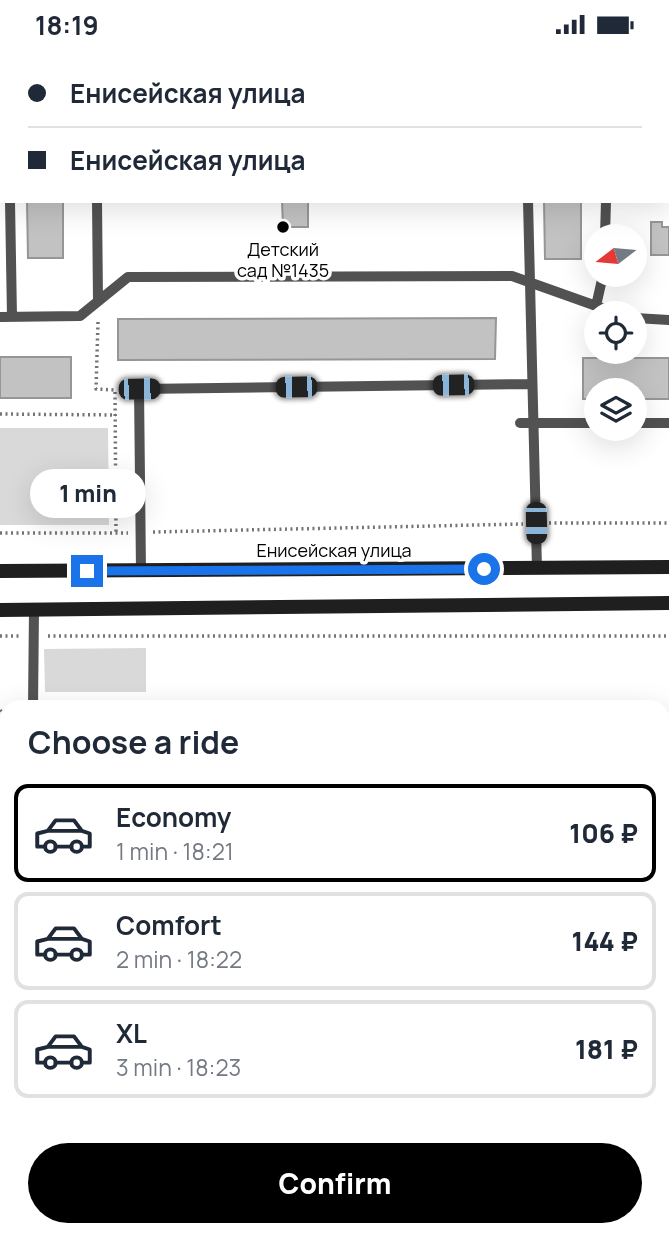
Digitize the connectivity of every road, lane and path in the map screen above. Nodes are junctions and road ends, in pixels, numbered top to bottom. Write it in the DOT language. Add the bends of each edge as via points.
graph roads {
  1 [pos="10,203"];
  2 [pos="97,203"];
  3 [pos="528,203"];
  4 [pos="606,203"];
  5 [pos="605,224"];
  6 [pos="530,282"];
  7 [pos="98,301"];
  8 [pos="584,302"];
  9 [pos="0,317"];
  10 [pos="12,317"];
  11 [pos="647,319"];
  12 [pos="669,320"];
  13 [pos="532,384"];
  14 [pos="0,414"];
  15 [pos="116,415"];
  16 [pos="534,422"];
  17 [pos="520,423"];
  18 [pos="584,423"];
  19 [pos="647,423"];
  20 [pos="669,423"];
  21 [pos="536,523"];
  22 [pos="669,523"];
  23 [pos="0,533"];
  24 [pos="116,533"];
  25 [pos="141,533"];
  26 [pos="669,567"];
  27 [pos="537,569"];
  28 [pos="0,571"];
  29 [pos="141,571"];
  30 [pos="669,603"];
  31 [pos="0,610"];
  32 [pos="34,610"];
  33 [pos="0,636"];
  34 [pos="34,636"];
  35 [pos="669,636"];
  36 [pos="33,700"];
  1 -- 10 [label="lane"];
  2 -- 7 [label="lane"];
  3 -- 6 [label="lane"];
  4 -- 5 [label="lane"];
  6 -- 7 [label="lane" via="512,276 128,277"];
  6 -- 8 [label="lane"];
  6 -- 13 [label="lane"];
  7 -- 10 [label="lane" via="80,316"];
  7 -- 15 [label="path" via="96,389 116,390"];
  9 -- 10 [label="lane"];
  11 -- 12 [label="lane"];
  13 -- 16 [label="lane"];
  13 -- 25 [label="lane" via="139,389"];
  14 -- 15 [label="path"];
  15 -- 24 [label="path"];
  16 -- 17 [label="lane"];
  16 -- 18 [label="lane"];
  16 -- 21 [label="lane"];
  19 -- 20 [label="lane"];
  21 -- 22 [label="path"];
  21 -- 25 [label="path"];
  21 -- 27 [label="lane"];
  23 -- 24 [label="path"];
  24 -- 25 [label="path"];
  25 -- 29 [label="lane"];
  26 -- 27 [label="main road, Енисейская улица"];
  27 -- 29 [label="main road, Енисейская улица"];
  28 -- 29 [label="main road, Енисейская улица"];
  30 -- 32 [label="main road"];
  31 -- 32 [label="main road"];
  32 -- 34 [label="lane"];
  33 -- 34 [label="path"];
  34 -- 35 [label="path"];
  34 -- 36 [label="lane"];
}
